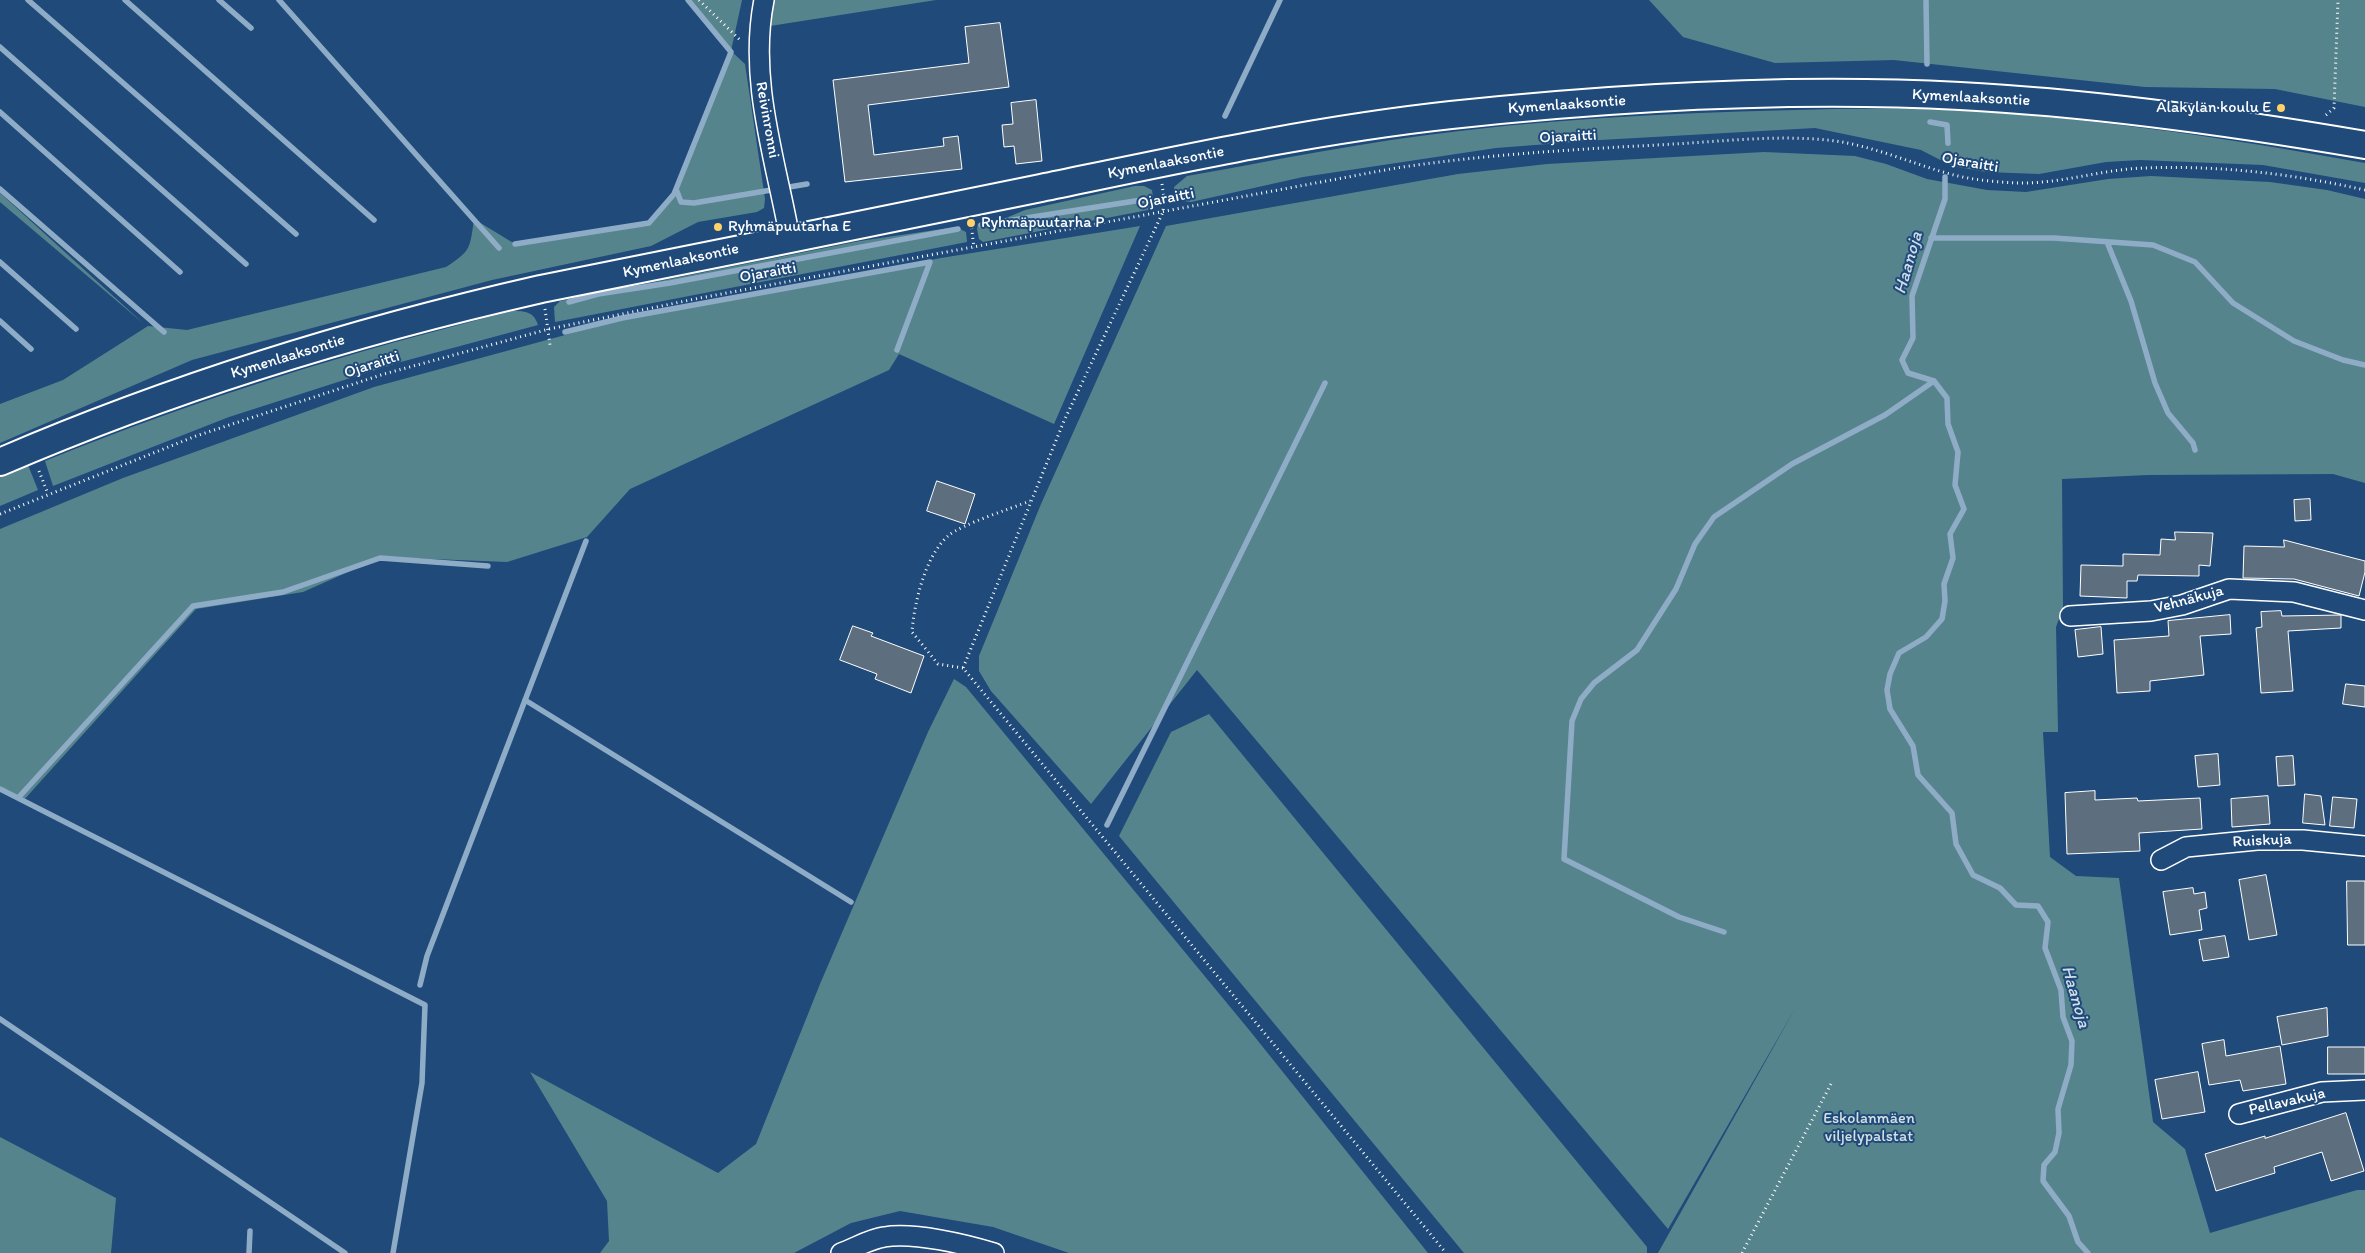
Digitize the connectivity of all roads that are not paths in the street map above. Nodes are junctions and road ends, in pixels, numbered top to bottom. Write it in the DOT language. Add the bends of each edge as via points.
graph roads {
  1 [pos="764,0"];
  2 [pos="2365,145"];
  3 [pos="790,239"];
  4 [pos="0,462"];
  5 [pos="2365,610"];
  6 [pos="2070,616"];
  7 [pos="2365,846"];
  8 [pos="2161,860"];
  9 [pos="2365,1090"];
  10 [pos="2239,1114"];
  11 [pos="841,1253"];
  12 [pos="994,1253"];
  1 -- 3 [label="street, Reivinronni" via="758,52 768,134"];
  2 -- 3 [label="main road, Kymenlaaksontie" via="2270,129 2058,103 1902,94 1786,94 1539,106 1309,136"];
  3 -- 4 [label="main road, Kymenlaaksontie" via="439,312 317,347 121,413"];
  5 -- 6 [label="street, Vehnäkuja" via="2294,592 2228,589 2182,605 2151,611"];
  7 -- 8 [label="street, Ruiskuja" via="2303,840 2257,840 2186,847"];
  9 -- 10 [label="street, Pellavakuja" via="2322,1092"];
  11 -- 12 [label="street" via="884,1237 921,1237"];
}
